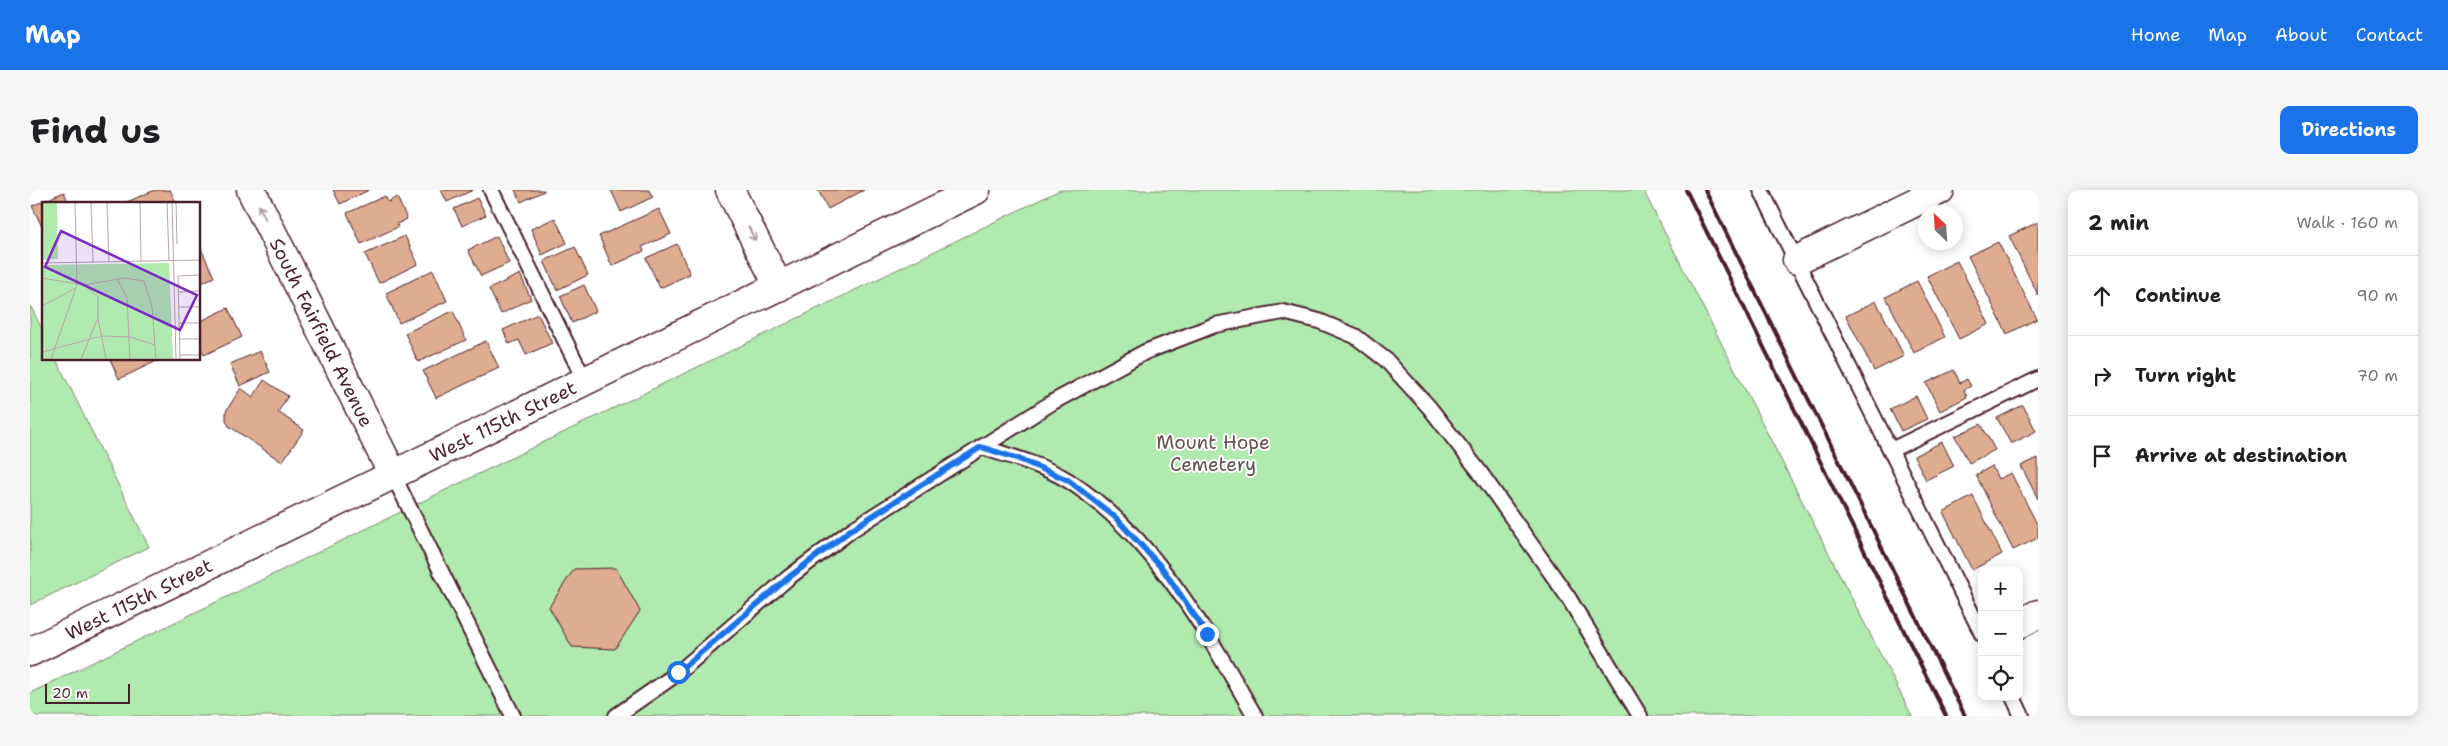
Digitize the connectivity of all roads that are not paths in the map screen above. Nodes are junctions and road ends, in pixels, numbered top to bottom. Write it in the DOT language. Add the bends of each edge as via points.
graph roads {
  1 [pos="251,190"];
  2 [pos="491,190"];
  3 [pos="730,190"];
  4 [pos="976,190"];
  5 [pos="1761,190"];
  6 [pos="1940,190"];
  7 [pos="1797,260"];
  8 [pos="778,287"];
  9 [pos="2038,379"];
  10 [pos="585,381"];
  11 [pos="981,447"];
  12 [pos="1891,450"];
  13 [pos="393,475"];
  14 [pos="2038,614"];
  15 [pos="2023,622"];
  16 [pos="1978,626"];
  17 [pos="30,652"];
  18 [pos="2015,701"];
  19 [pos="513,716"];
  20 [pos="616,716"];
  21 [pos="1256,716"];
  22 [pos="1640,716"];
  23 [pos="2022,716"];
  13 -- 1 [label="street, South Fairfield Avenue, one-way"];
  2 -- 10 [label="lane"];
  3 -- 8 [label="street, one-way"];
  4 -- 8 [label="street, West 115th Street"];
  5 -- 7 [label="lane"];
  6 -- 7 [label="street"];
  7 -- 12 [label="lane"];
  8 -- 10 [label="street, West 115th Street"];
  9 -- 12 [label="lane"];
  10 -- 13 [label="street, West 115th Street"];
  11 -- 20 [label="lane" via="852,529 788,578 678,672"];
  11 -- 21 [label="lane" via="1068,480 1115,517 1162,568 1207,634"];
  11 -- 22 [label="lane" via="1053,402 1146,352 1215,324 1282,312 1319,321 1355,336 1386,360 1429,406 1568,597"];
  12 -- 16 [label="lane"];
  13 -- 17 [label="street, West 115th Street"];
  13 -- 19 [label="lane"];
  14 -- 15 [label="street"];
  18 -- 23 [label="lane"];
}
